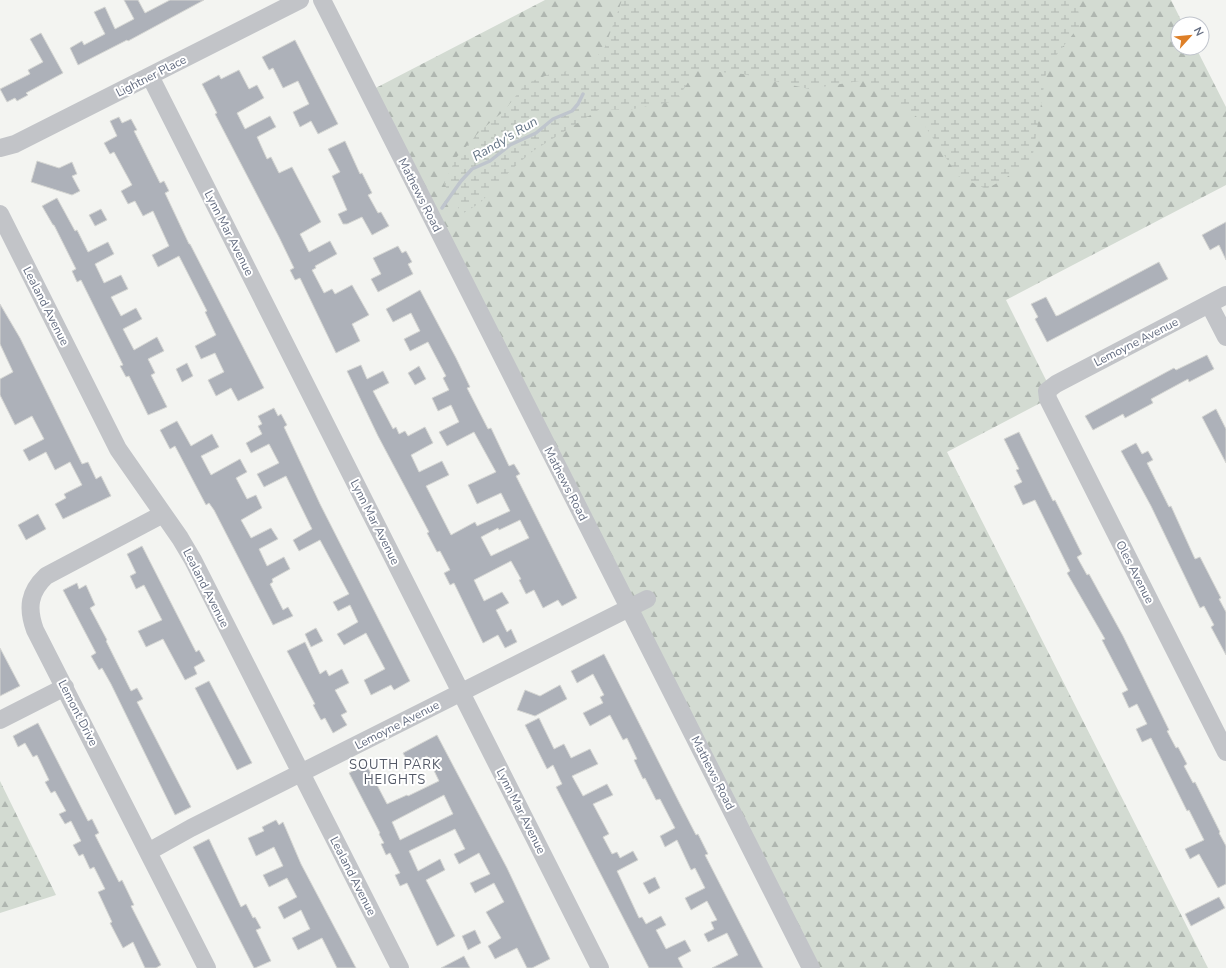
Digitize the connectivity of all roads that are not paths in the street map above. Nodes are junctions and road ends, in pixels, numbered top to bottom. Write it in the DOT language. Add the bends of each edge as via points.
graph roads {
  1 [pos="300,0"];
  2 [pos="322,0"];
  3 [pos="150,76"];
  4 [pos="0,148"];
  5 [pos="0,214"];
  6 [pos="1226,295"];
  7 [pos="1210,304"];
  8 [pos="1226,337"];
  9 [pos="1047,391"];
  10 [pos="163,514"];
  11 [pos="647,598"];
  12 [pos="629,608"];
  13 [pos="65,687"];
  14 [pos="461,693"];
  15 [pos="0,720"];
  16 [pos="1226,752"];
  17 [pos="301,774"];
  18 [pos="148,852"];
  19 [pos="207,968"];
  20 [pos="400,968"];
  21 [pos="600,968"];
  22 [pos="811,968"];
  1 -- 3 [label="street, Lightner Place"];
  2 -- 12 [label="street, Mathews Road"];
  3 -- 4 [label="street, Lightner Place" via="14,144"];
  3 -- 14 [label="street, Lynn Mar Avenue"];
  5 -- 10 [label="street, Lealand Avenue" via="118,449"];
  6 -- 7 [label="street, Lemoyne Avenue"];
  7 -- 8 [label="street"];
  7 -- 9 [label="street, Lemoyne Avenue"];
  9 -- 16 [label="street, Oles Avenue" via="1048,399"];
  10 -- 13 [label="street, Lemont Drive" via="46,576 38,583 32,594 31,618"];
  10 -- 17 [label="street, Lealand Avenue" via="193,560"];
  11 -- 12 [label="street, Lemoyne Avenue"];
  12 -- 14 [label="street, Lemoyne Avenue"];
  12 -- 22 [label="street, Mathews Road"];
  13 -- 15 [label="street"];
  13 -- 18 [label="street, Lemont Drive"];
  14 -- 17 [label="street, Lemoyne Avenue"];
  14 -- 21 [label="street, Lynn Mar Avenue"];
  17 -- 18 [label="street, Lemoyne Avenue"];
  17 -- 20 [label="street, Lealand Avenue"];
  18 -- 19 [label="street, Lemont Drive"];
}
